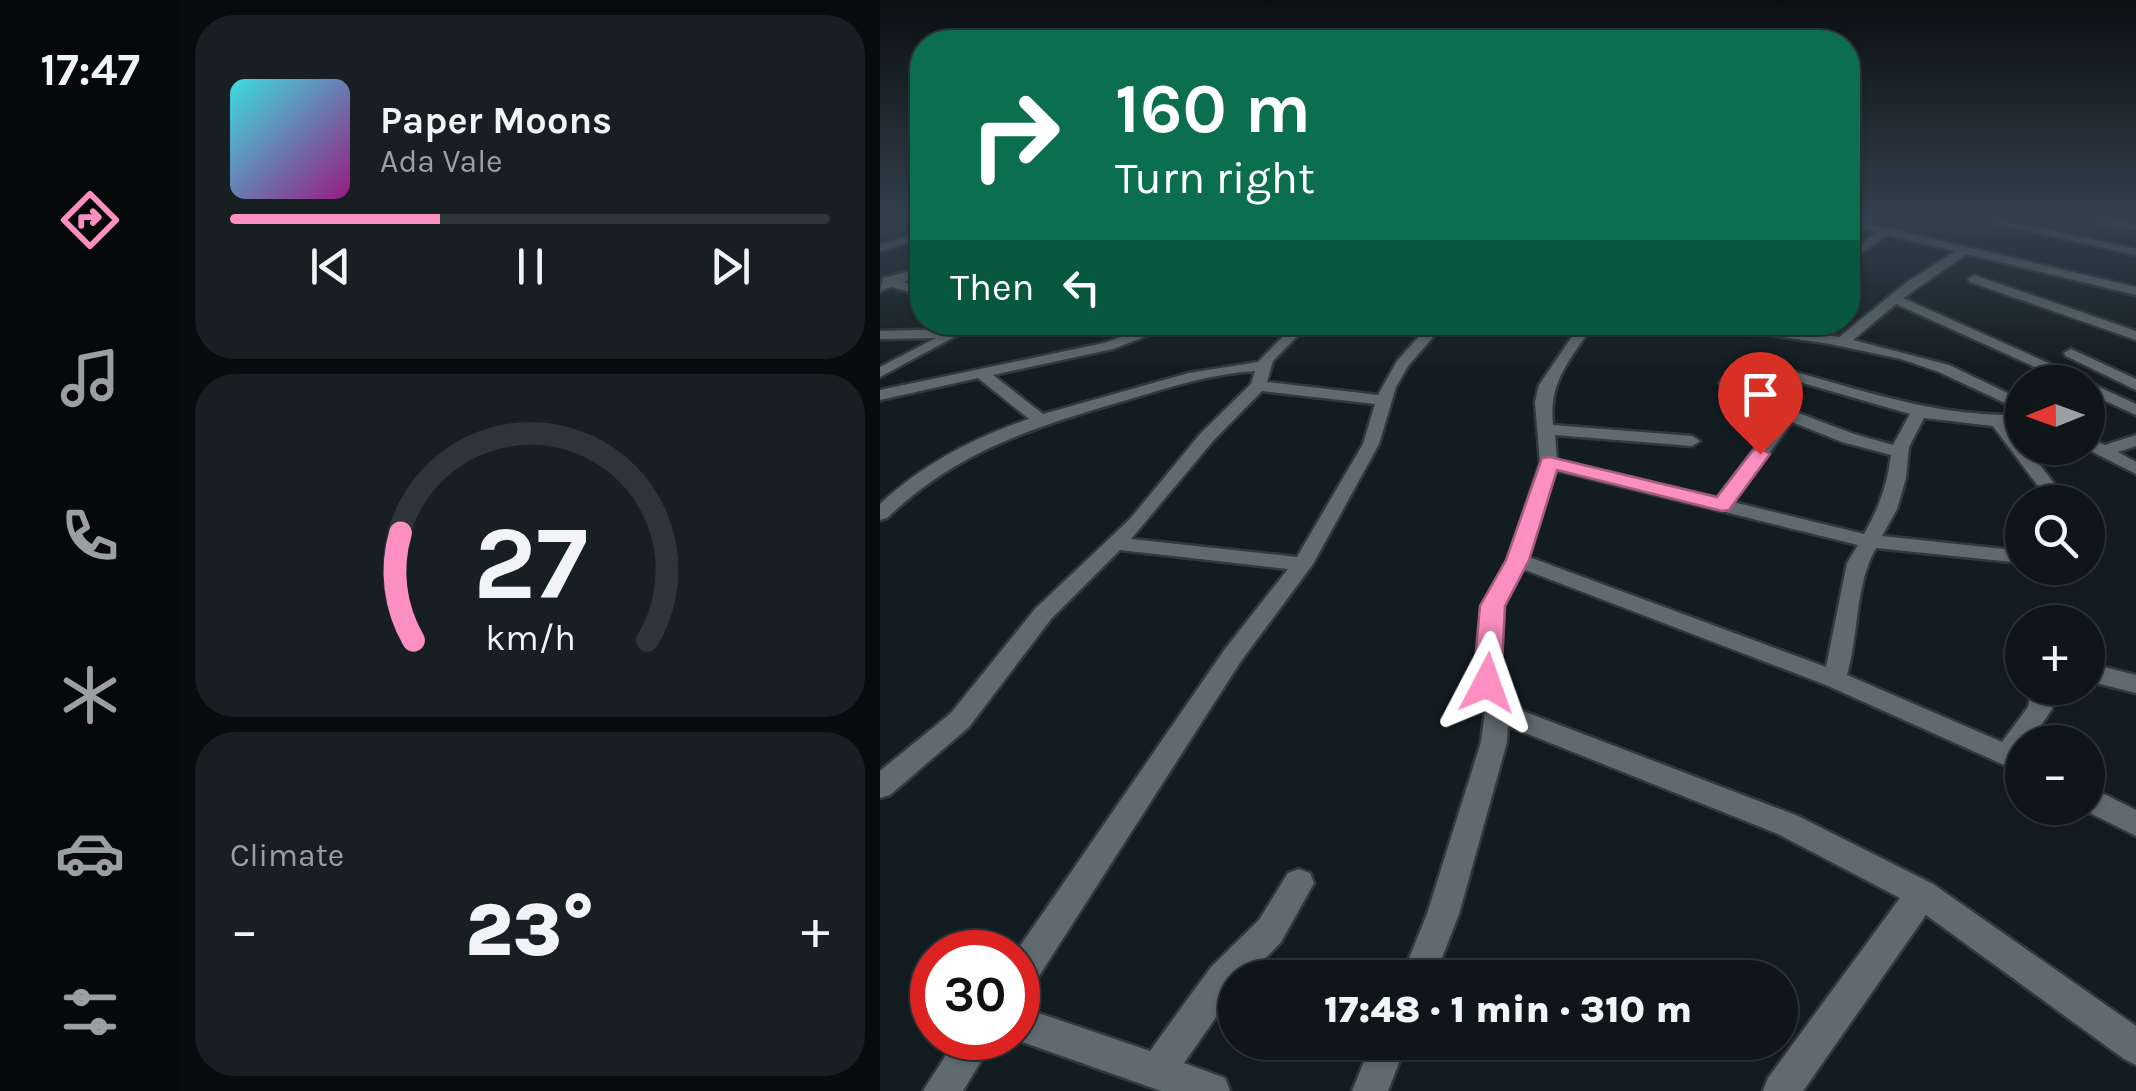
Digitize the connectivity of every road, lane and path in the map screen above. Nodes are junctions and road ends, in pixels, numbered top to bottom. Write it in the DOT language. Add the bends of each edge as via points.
graph roads {
  1 [pos="1941,267"];
  2 [pos="2042,267"];
  3 [pos="2050,267"];
  4 [pos="910,275"];
  5 [pos="1974,279"];
  6 [pos="884,283"];
  7 [pos="2136,288"];
  8 [pos="910,289"];
  9 [pos="1894,298"];
  10 [pos="1860,327"];
  11 [pos="910,334"];
  12 [pos="880,335"];
  13 [pos="952,335"];
  14 [pos="1142,335"];
  15 [pos="1294,335"];
  16 [pos="1428,335"];
  17 [pos="1580,335"];
  18 [pos="1809,335"];
  19 [pos="1850,335"];
  20 [pos="2136,336"];
  21 [pos="1842,342"];
  22 [pos="2071,353"];
  23 [pos="2042,365"];
  24 [pos="980,373"];
  25 [pos="880,374"];
  26 [pos="1260,376"];
  27 [pos="2136,385"];
  28 [pos="880,395"];
  29 [pos="2105,395"];
  30 [pos="2005,396"];
  31 [pos="1384,400"];
  32 [pos="1920,410"];
  33 [pos="2136,410"];
  34 [pos="1788,414"];
  35 [pos="1040,420"];
  36 [pos="1998,421"];
  37 [pos="2005,421"];
  38 [pos="1546,429"];
  39 [pos="2136,440"];
  40 [pos="1692,441"];
  41 [pos="2105,445"];
  42 [pos="1900,452"];
  43 [pos="2105,452"];
  44 [pos="1550,462"];
  45 [pos="2136,469"];
  46 [pos="2046,485"];
  47 [pos="1722,505"];
  48 [pos="880,514"];
  49 [pos="1868,541"];
  50 [pos="1117,544"];
  51 [pos="2005,555"];
  52 [pos="1518,560"];
  53 [pos="1303,564"];
  54 [pos="2105,676"];
  55 [pos="1834,679"];
  56 [pos="2136,684"];
  57 [pos="1497,710"];
  58 [pos="2005,754"];
  59 [pos="880,787"];
  60 [pos="2105,807"];
  61 [pos="2136,824"];
  62 [pos="1299,883"];
  63 [pos="1922,894"];
  64 [pos="1040,945"];
  65 [pos="1424,960"];
  66 [pos="1040,1031"];
  67 [pos="2136,1047"];
  68 [pos="963,1060"];
  69 [pos="1383,1060"];
  70 [pos="1157,1072"];
  71 [pos="941,1091"];
  72 [pos="1212,1091"];
  73 [pos="1370,1091"];
  74 [pos="1781,1091"];
  1 -- 9 [label="street"];
  2 -- 7 [label="street"];
  3 -- 7 [label="street"];
  4 -- 6 [label="street"];
  5 -- 20 [label="street"];
  6 -- 8 [label="street"];
  9 -- 10 [label="street"];
  9 -- 23 [label="street"];
  11 -- 12 [label="street"];
  13 -- 25 [label="street"];
  14 -- 24 [label="street"];
  15 -- 26 [label="street"];
  16 -- 31 [label="street" via="1402,364"];
  17 -- 38 [label="street" via="1547,385"];
  18 -- 21 [label="street"];
  19 -- 21 [label="street"];
  21 -- 30 [label="street" via="1924,359"];
  22 -- 27 [label="street"];
  24 -- 28 [label="street"];
  24 -- 35 [label="street"];
  26 -- 31 [label="street"];
  26 -- 35 [label="street" via="1186,378"];
  26 -- 50 [label="street"];
  29 -- 33 [label="street"];
  31 -- 53 [label="street" via="1372,444"];
  32 -- 34 [label="street" via="1758,366 1741,366 1727,383 1738,395"];
  32 -- 36 [label="street"];
  32 -- 42 [label="street"];
  34 -- 42 [label="street"];
  34 -- 47 [label="street"];
  35 -- 48 [label="street" via="946,460"];
  36 -- 37 [label="street"];
  36 -- 46 [label="street"];
  38 -- 40 [label="street"];
  38 -- 44 [label="street"];
  39 -- 41 [label="street"];
  42 -- 49 [label="street" via="1888,509"];
  43 -- 45 [label="street"];
  44 -- 47 [label="street"];
  44 -- 52 [label="street"];
  47 -- 49 [label="street"];
  49 -- 51 [label="street"];
  49 -- 55 [label="street" via="1857,563"];
  50 -- 53 [label="street"];
  50 -- 59 [label="street" via="1043,614 946,734"];
  52 -- 55 [label="street"];
  52 -- 57 [label="street" via="1493,606 1487,683"];
  53 -- 64 [label="street" via="1233,654"];
  54 -- 56 [label="street"];
  55 -- 58 [label="street"];
  57 -- 63 [label="street" via="1788,825"];
  57 -- 65 [label="street" via="1494,742"];
  60 -- 61 [label="street"];
  62 -- 70 [label="street" via="1270,931 1224,979"];
  63 -- 67 [label="street"];
  63 -- 74 [label="street"];
  66 -- 70 [label="street"];
  68 -- 71 [label="street"];
  69 -- 73 [label="street"];
  70 -- 72 [label="street"];
}
